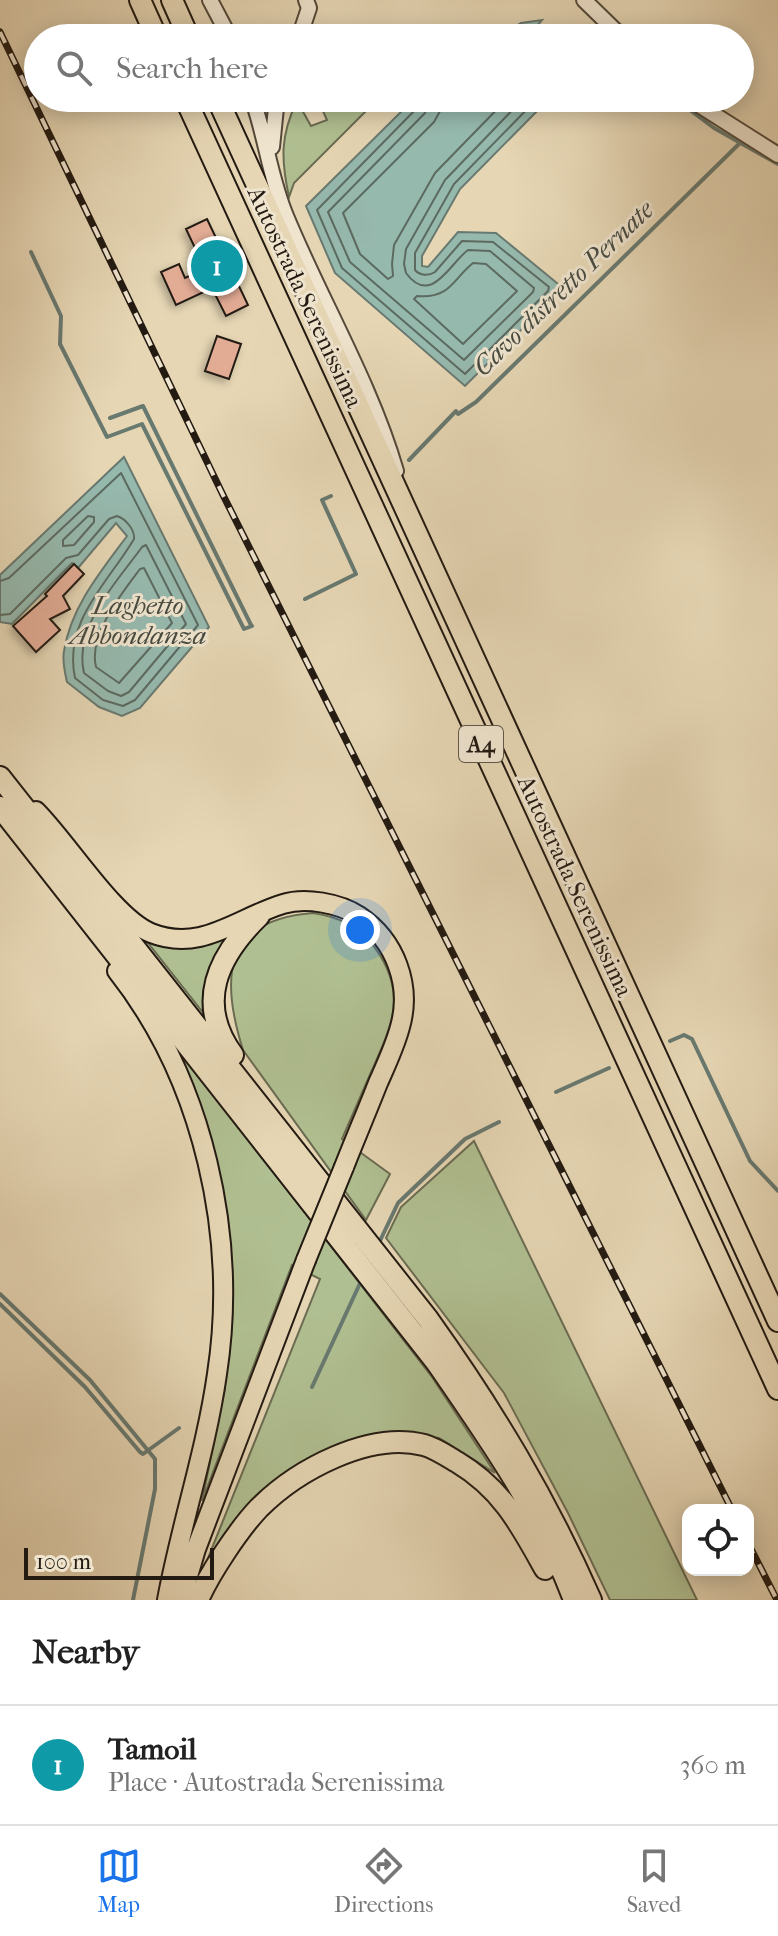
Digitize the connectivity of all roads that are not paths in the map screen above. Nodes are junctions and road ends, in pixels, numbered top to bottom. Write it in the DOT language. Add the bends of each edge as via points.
graph roads {
  1 [pos="140,0"];
  2 [pos="172,0"];
  3 [pos="210,0"];
  4 [pos="584,0"];
  5 [pos="309,3"];
  6 [pos="151,24"];
  7 [pos="183,24"];
  8 [pos="223,24"];
  9 [pos="303,24"];
  10 [pos="609,24"];
  11 [pos="191,112"];
  12 [pos="223,112"];
  13 [pos="257,112"];
  14 [pos="276,112"];
  15 [pos="710,112"];
  16 [pos="778,155"];
  17 [pos="271,167"];
  18 [pos="408,513"];
  19 [pos="0,776"];
  20 [pos="0,809"];
  21 [pos="259,916"];
  22 [pos="318,1180"];
  23 [pos="370,1261"];
  24 [pos="778,1321"];
  25 [pos="778,1389"];
  26 [pos="167,1600"];
  27 [pos="181,1600"];
  28 [pos="198,1600"];
  29 [pos="562,1600"];
  30 [pos="574,1600"];
  31 [pos="591,1600"];
  1 -- 6 [label="highway"];
  2 -- 7 [label="highway"];
  3 -- 8 [label="street"];
  4 -- 10 [label="street"];
  5 -- 9 [label="street"];
  11 -- 25 [label="highway, Autostrada Serenissima / A4"];
  12 -- 18 [label="highway, Autostrada Serenissima / A4"];
  13 -- 17 [label="street"];
  14 -- 17 [label="street"];
  15 -- 16 [label="street"];
  17 -- 18 [label="street" via="287,220 386,436"];
  18 -- 24 [label="highway, Autostrada Serenissima / A4"];
  19 -- 21 [label="main road" via="57,832 123,916 142,929 172,939 198,939"];
  19 -- 22 [label="highway"];
  20 -- 23 [label="highway"];
  20 -- 26 [label="main road" via="27,857 145,1010 183,1088 210,1175 223,1283 220,1354"];
  21 -- 22 [label="highway" via="222,963 214,995 217,1026"];
  21 -- 27 [label="main road, bridge" via="282,904 304,901 354,913 379,934 401,972 401,1027 306,1260"];
  22 -- 23 [label="highway"];
  23 -- 30 [label="highway" via="489,1440"];
  23 -- 31 [label="highway" via="428,1319 485,1400 560,1530"];
  28 -- 29 [label="highway" via="207,1579 258,1509 296,1479 362,1447 401,1442 426,1445 496,1491"];
}
